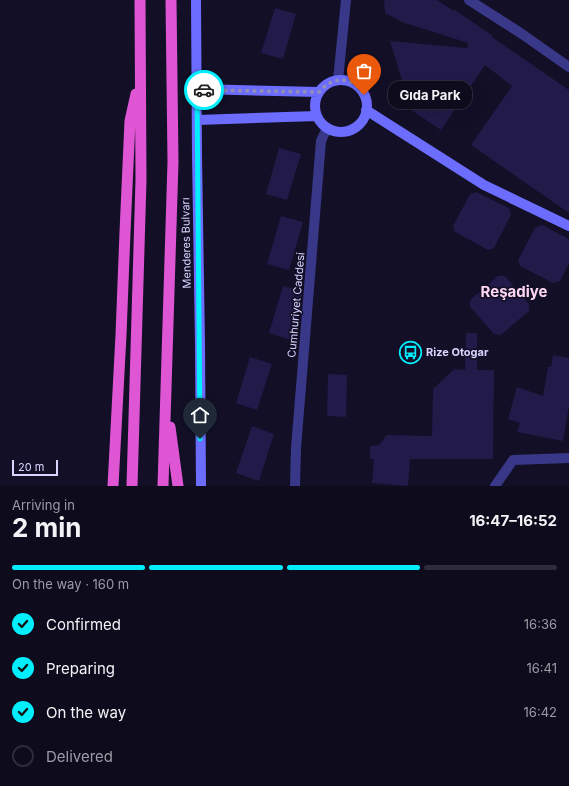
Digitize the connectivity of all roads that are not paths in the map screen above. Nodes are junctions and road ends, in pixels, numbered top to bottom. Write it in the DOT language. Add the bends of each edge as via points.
graph roads {
  1 [pos="140,0"];
  2 [pos="171,0"];
  3 [pos="196,0"];
  4 [pos="346,0"];
  5 [pos="469,0"];
  6 [pos="569,67"];
  7 [pos="141,76"];
  8 [pos="338,80"];
  9 [pos="197,89"];
  10 [pos="319,92"];
  11 [pos="366,110"];
  12 [pos="317,116"];
  13 [pos="197,120"];
  14 [pos="327,128"];
  15 [pos="569,226"];
  16 [pos="166,400"];
  17 [pos="569,458"];
  18 [pos="113,486"];
  19 [pos="132,486"];
  20 [pos="163,486"];
  21 [pos="178,486"];
  22 [pos="201,486"];
  23 [pos="296,486"];
  24 [pos="495,486"];
  1 -- 7 [label="highway"];
  2 -- 16 [label="highway" via="173,162"];
  3 -- 9 [label="main road, Menderes Bulvarı"];
  4 -- 8 [label="street"];
  5 -- 6 [label="street"];
  7 -- 18 [label="highway" via="130,121"];
  7 -- 19 [label="highway" via="141,180"];
  8 -- 10 [label="main road" via="324,86"];
  8 -- 11 [label="main road" via="346,80 360,88 366,102"];
  9 -- 10 [label="main road"];
  9 -- 13 [label="main road, Menderes Bulvarı"];
  10 -- 12 [label="main road" via="315,99"];
  11 -- 14 [label="main road" via="358,125 351,129 343,132"];
  11 -- 15 [label="main road" via="484,185"];
  12 -- 13 [label="main road"];
  12 -- 14 [label="main road"];
  13 -- 22 [label="main road, Menderes Bulvarı"];
  14 -- 23 [label="street, Cumhuriyet Caddesi" via="321,140 296,448"];
  16 -- 20 [label="highway"];
  16 -- 21 [label="highway"];
  17 -- 24 [label="street" via="513,460"];
}
